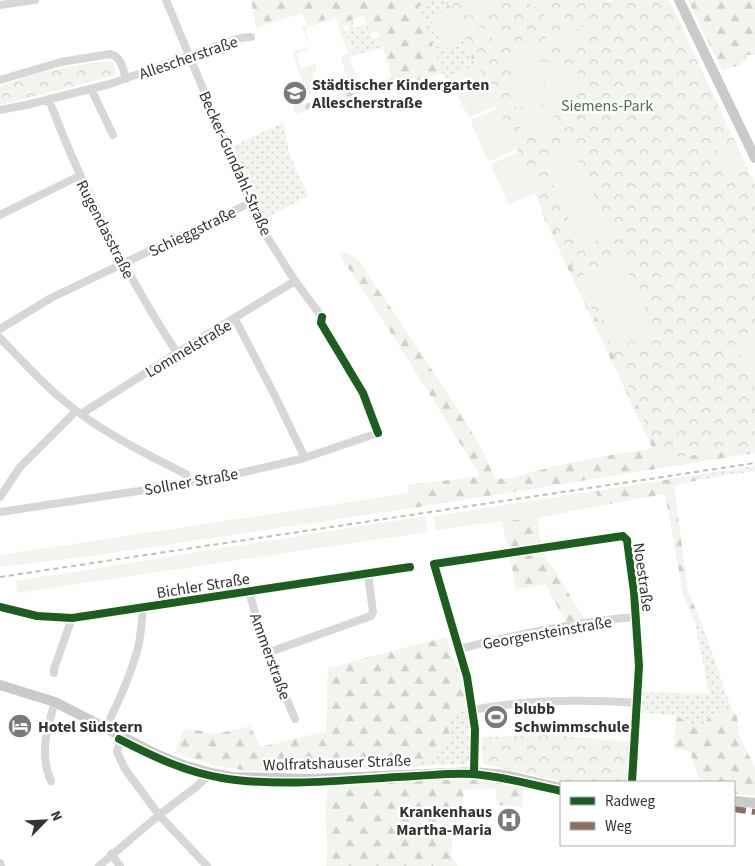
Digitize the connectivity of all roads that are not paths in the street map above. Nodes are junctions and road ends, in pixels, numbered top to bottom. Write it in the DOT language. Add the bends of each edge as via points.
graph roads {
  1 [pos="34,0"];
  2 [pos="166,0"];
  3 [pos="678,0"];
  4 [pos="0,5"];
  5 [pos="252,37"];
  6 [pos="190,56"];
  7 [pos="126,78"];
  8 [pos="0,80"];
  9 [pos="91,89"];
  10 [pos="49,100"];
  11 [pos="0,110"];
  12 [pos="113,135"];
  13 [pos="755,158"];
  14 [pos="79,176"];
  15 [pos="250,203"];
  16 [pos="0,215"];
  17 [pos="123,264"];
  18 [pos="296,281"];
  19 [pos="322,317"];
  20 [pos="235,319"];
  21 [pos="0,329"];
  22 [pos="0,338"];
  23 [pos="177,353"];
  24 [pos="79,413"];
  25 [pos="378,433"];
  26 [pos="305,458"];
  27 [pos="188,481"];
  28 [pos="0,497"];
  29 [pos="0,512"];
  30 [pos="410,567"];
  31 [pos="368,574"];
  32 [pos="249,592"];
  33 [pos="0,607"];
  34 [pos="143,608"];
  35 [pos="72,618"];
  36 [pos="636,618"];
  37 [pos="459,649"];
  38 [pos="267,653"];
  39 [pos="54,674"];
  40 [pos="0,685"];
  41 [pos="54,702"];
  42 [pos="638,702"];
  43 [pos="473,710"];
  44 [pos="296,719"];
  45 [pos="106,727"];
  46 [pos="121,735"];
  47 [pos="474,772"];
  48 [pos="211,773"];
  49 [pos="51,780"];
  50 [pos="632,781"];
  51 [pos="560,788"];
  52 [pos="735,801"];
  53 [pos="755,803"];
  54 [pos="159,815"];
  55 [pos="111,854"];
  56 [pos="99,866"];
  57 [pos="120,866"];
  58 [pos="207,866"];
  1 -- 4 [label="street"];
  2 -- 6 [label="street, Becker-Gundahl-Straße"];
  3 -- 13 [label="main road"];
  5 -- 6 [label="street, Allescherstraße" via="240,38"];
  6 -- 7 [label="street, Allescherstraße"];
  6 -- 15 [label="street, Becker-Gundahl-Straße"];
  7 -- 8 [label="street, Allescherstraße" via="120,60 110,54 61,62"];
  7 -- 9 [label="street, Allescherstraße"];
  9 -- 10 [label="street, Allescherstraße"];
  9 -- 12 [label="street"];
  10 -- 11 [label="street, Allescherstraße"];
  10 -- 14 [label="street, Rugendasstraße"];
  14 -- 16 [label="street"];
  14 -- 17 [label="street, Rugendasstraße"];
  15 -- 17 [label="street, Schieggstraße"];
  15 -- 18 [label="street, Becker-Gundahl-Straße" via="270,242"];
  17 -- 21 [label="street, Schieggstraße" via="52,298"];
  17 -- 23 [label="street, Rugendasstraße"];
  18 -- 19 [label="street, Becker-Gundahl-Straße"];
  18 -- 20 [label="street, Lommelstraße"];
  20 -- 23 [label="street, Lommelstraße"];
  20 -- 26 [label="street"];
  22 -- 24 [label="street"];
  23 -- 24 [label="street, Lommelstraße"];
  24 -- 27 [label="street" via="120,440 186,474"];
  24 -- 28 [label="street, Lommelstraße" via="20,467"];
  25 -- 26 [label="street, Sollner Straße"];
  26 -- 27 [label="street, Sollner Straße"];
  27 -- 29 [label="street, Sollner Straße"];
  30 -- 31 [label="street, Bichler Straße"];
  31 -- 32 [label="street, Bichler Straße"];
  31 -- 38 [label="street" via="371,616"];
  32 -- 34 [label="street, Bichler Straße"];
  32 -- 38 [label="street, Ammerstraße"];
  33 -- 35 [label="street, Bichler Straße" via="37,616"];
  34 -- 35 [label="street, Bichler Straße"];
  34 -- 45 [label="street" via="136,654"];
  35 -- 39 [label="street"];
  36 -- 37 [label="street, Georgensteinstraße" via="556,627"];
  36 -- 37 [label="street, Noestraße" via="627,540 623,536 434,564"];
  36 -- 42 [label="street, Noestraße" via="640,666"];
  37 -- 43 [label="street"];
  38 -- 44 [label="street, Ammerstraße"];
  40 -- 41 [label="main road, Wolfratshauser Straße"];
  41 -- 45 [label="main road, Wolfratshauser Straße"];
  41 -- 49 [label="street" via="44,746 46,772"];
  42 -- 43 [label="street" via="529,701"];
  42 -- 50 [label="street, Noestraße"];
  43 -- 47 [label="street"];
  45 -- 46 [label="main road, Wolfratshauser Straße"];
  46 -- 48 [label="main road, Wolfratshauser Straße" via="158,755"];
  46 -- 54 [label="street" via="117,747 120,759"];
  47 -- 48 [label="main road, Wolfratshauser Straße" via="309,778 245,778"];
  47 -- 51 [label="main road, Wolfratshauser Straße"];
  48 -- 54 [label="street"];
  52 -- 53 [label="main road"];
  54 -- 55 [label="street"];
  54 -- 58 [label="street"];
  55 -- 56 [label="street"];
  55 -- 57 [label="street"];
}
